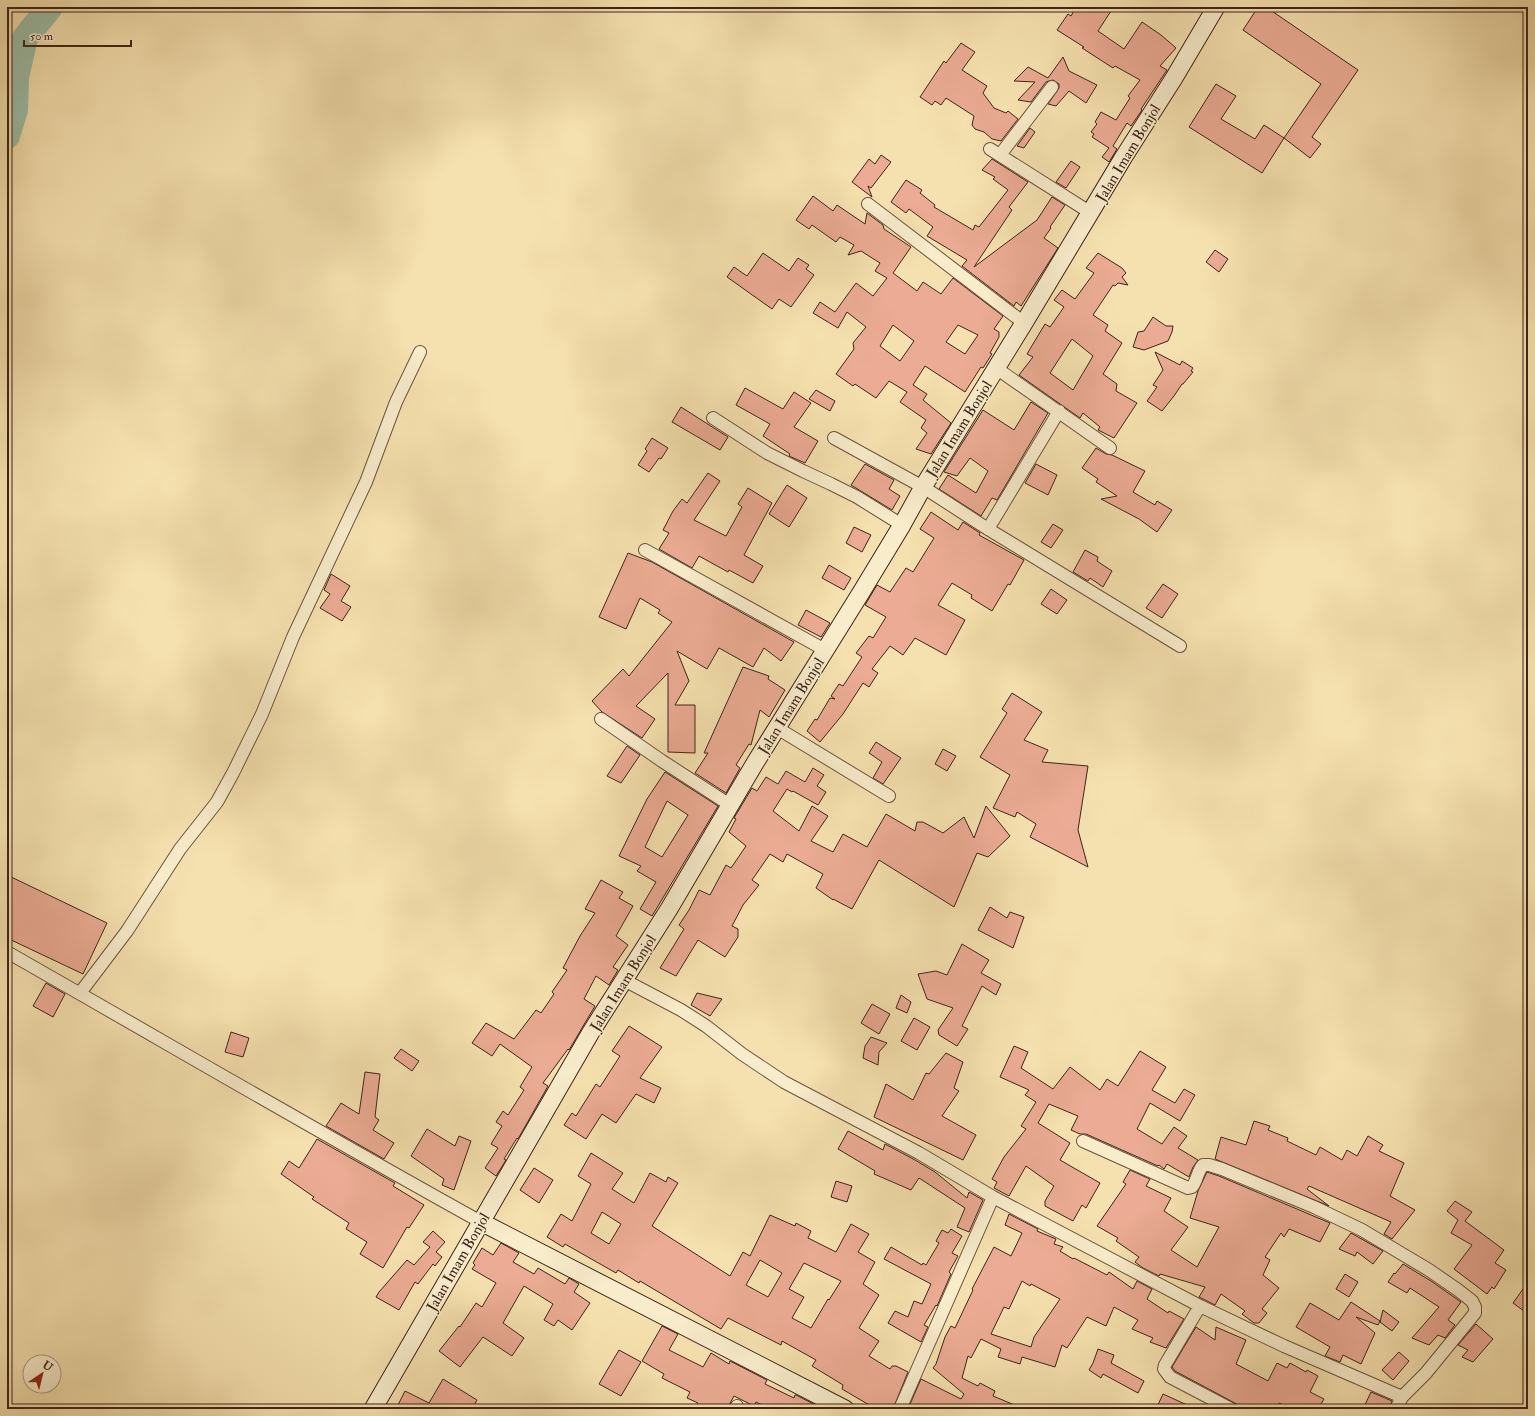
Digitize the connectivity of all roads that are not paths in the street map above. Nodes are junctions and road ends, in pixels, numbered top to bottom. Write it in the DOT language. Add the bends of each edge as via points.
graph roads {
  1 [pos="1216,7"];
  2 [pos="1052,87"];
  3 [pos="868,204"];
  4 [pos="1091,213"];
  5 [pos="1024,323"];
  6 [pos="420,352"];
  7 [pos="996,368"];
  8 [pos="1059,411"];
  9 [pos="713,418"];
  10 [pos="834,438"];
  11 [pos="1110,448"];
  12 [pos="923,487"];
  13 [pos="902,525"];
  14 [pos="988,529"];
  15 [pos="644,550"];
  16 [pos="1180,646"];
  17 [pos="825,650"];
  18 [pos="601,719"];
  19 [pos="777,728"];
  20 [pos="889,796"];
  21 [pos="730,805"];
  22 [pos="7,952"];
  23 [pos="624,980"];
  24 [pos="80,993"];
  25 [pos="1083,1141"];
  26 [pos="993,1197"];
  27 [pos="481,1222"];
  28 [pos="1200,1306"];
  29 [pos="1402,1397"];
  30 [pos="373,1409"];
  31 [pos="845,1409"];
  32 [pos="900,1409"];
  33 [pos="1231,1409"];
  34 [pos="1396,1409"];
  1 -- 4 [label="main road, Jalan Imam Bonjol"];
  2 -- 4 [label="street" via="995,152"];
  3 -- 5 [label="street"];
  4 -- 5 [label="main road, Jalan Imam Bonjol"];
  5 -- 7 [label="main road, Jalan Imam Bonjol"];
  6 -- 24 [label="street" via="396,402 366,482 233,773 217,802 180,849 127,931"];
  7 -- 8 [label="street"];
  7 -- 12 [label="main road, Jalan Imam Bonjol"];
  8 -- 11 [label="street"];
  8 -- 14 [label="street"];
  9 -- 13 [label="street" via="767,453 857,497"];
  10 -- 12 [label="street"];
  12 -- 13 [label="main road, Jalan Imam Bonjol"];
  12 -- 14 [label="street"];
  13 -- 17 [label="main road, Jalan Imam Bonjol"];
  14 -- 16 [label="street"];
  15 -- 17 [label="street"];
  17 -- 19 [label="main road, Jalan Imam Bonjol"];
  18 -- 21 [label="street"];
  19 -- 20 [label="street"];
  19 -- 21 [label="main road, Jalan Imam Bonjol"];
  21 -- 23 [label="main road, Jalan Imam Bonjol"];
  22 -- 24 [label="street"];
  23 -- 26 [label="street" via="681,1010 784,1082 919,1153"];
  23 -- 27 [label="main road, Jalan Imam Bonjol"];
  24 -- 27 [label="street"];
  25 -- 29 [label="street" via="1188,1188 1192,1188 1203,1165 1222,1169 1362,1230 1429,1270 1472,1301 1475,1313 1426,1373"];
  26 -- 28 [label="street"];
  26 -- 32 [label="street"];
  27 -- 30 [label="main road, Jalan Imam Bonjol"];
  27 -- 31 [label="main road"];
  28 -- 29 [label="street"];
  28 -- 33 [label="street" via="1164,1369 1170,1377"];
  29 -- 34 [label="street"];
}
